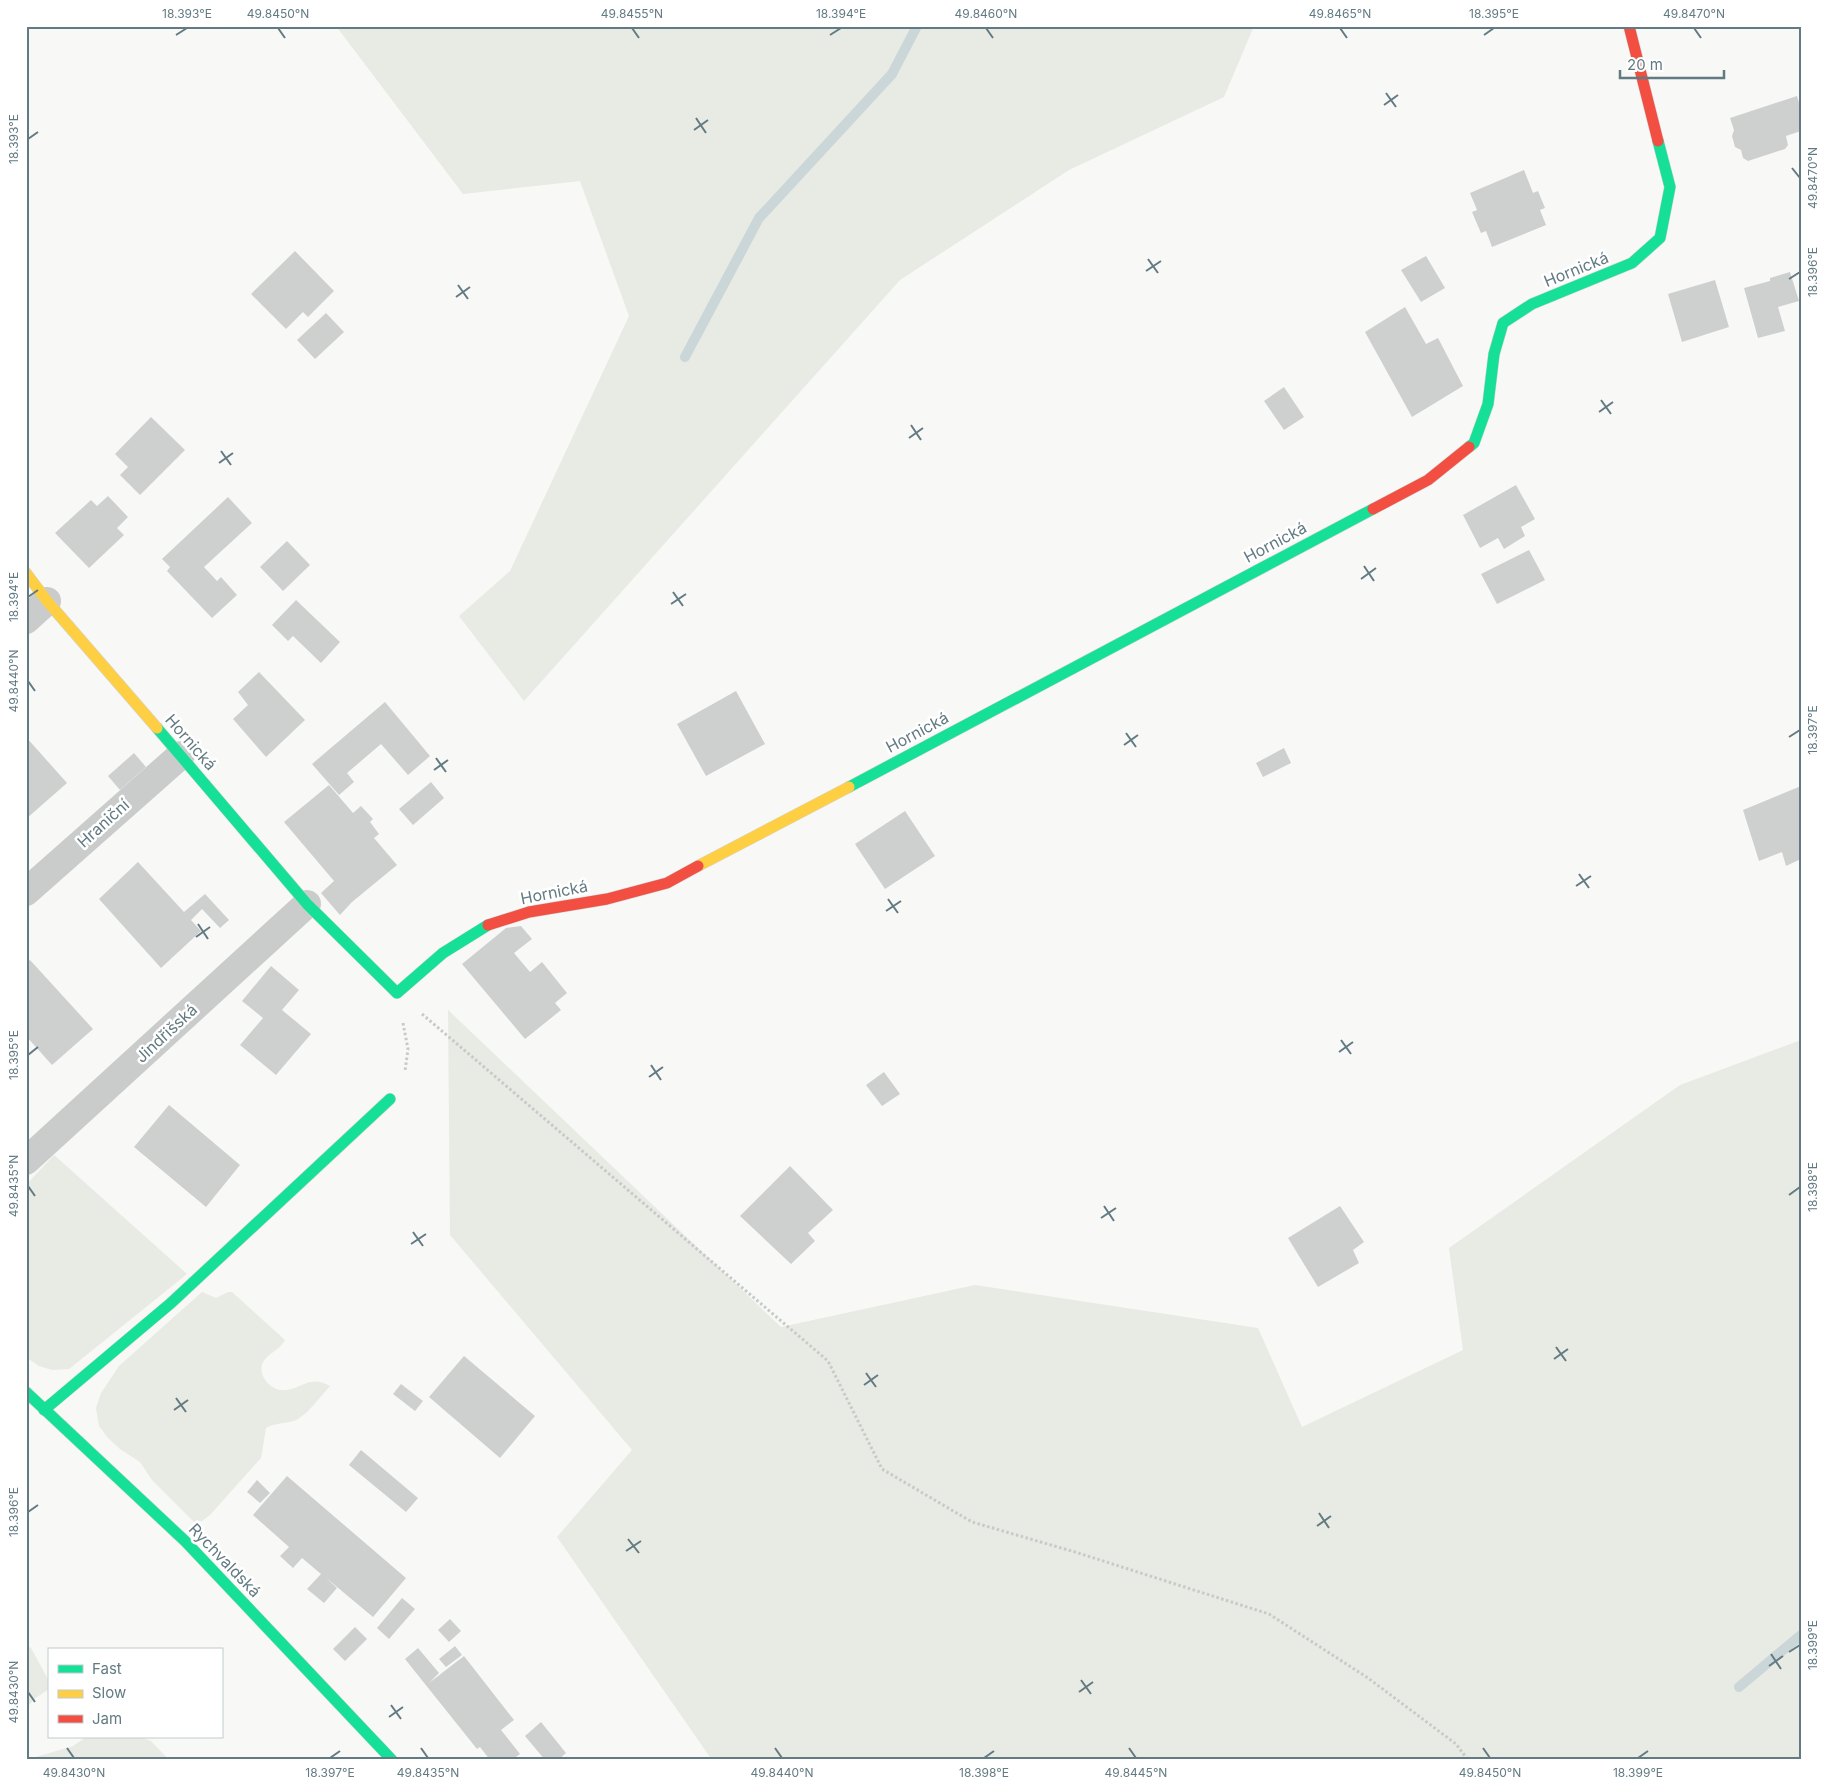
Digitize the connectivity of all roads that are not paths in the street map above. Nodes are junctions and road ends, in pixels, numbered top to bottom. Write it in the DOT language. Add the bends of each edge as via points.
graph roads {
  1 [pos="1628,26"];
  2 [pos="26,573"];
  3 [pos="47,601"];
  4 [pos="26,620"];
  5 [pos="181,755"];
  6 [pos="26,892"];
  7 [pos="306,904"];
  8 [pos="390,1099"];
  9 [pos="26,1161"];
  10 [pos="26,1392"];
  11 [pos="44,1410"];
  12 [pos="392,1760"];
  1 -- 7 [label="street, Hornická" via="1670,187 1660,238 1632,263 1532,304 1504,323 1494,354 1488,404 1474,443 1428,480 667,883 607,899 529,912 488,925 443,953 397,993"];
  2 -- 3 [label="street, Hornická"];
  3 -- 4 [label="street"];
  3 -- 5 [label="street, Hornická"];
  5 -- 6 [label="street, Hraniční"];
  5 -- 7 [label="street, Hornická"];
  7 -- 9 [label="street, Jindřišská"];
  8 -- 11 [label="street" via="172,1303"];
  10 -- 11 [label="street, Rychvaldská"];
  11 -- 12 [label="street, Rychvaldská" via="185,1541"];
}
